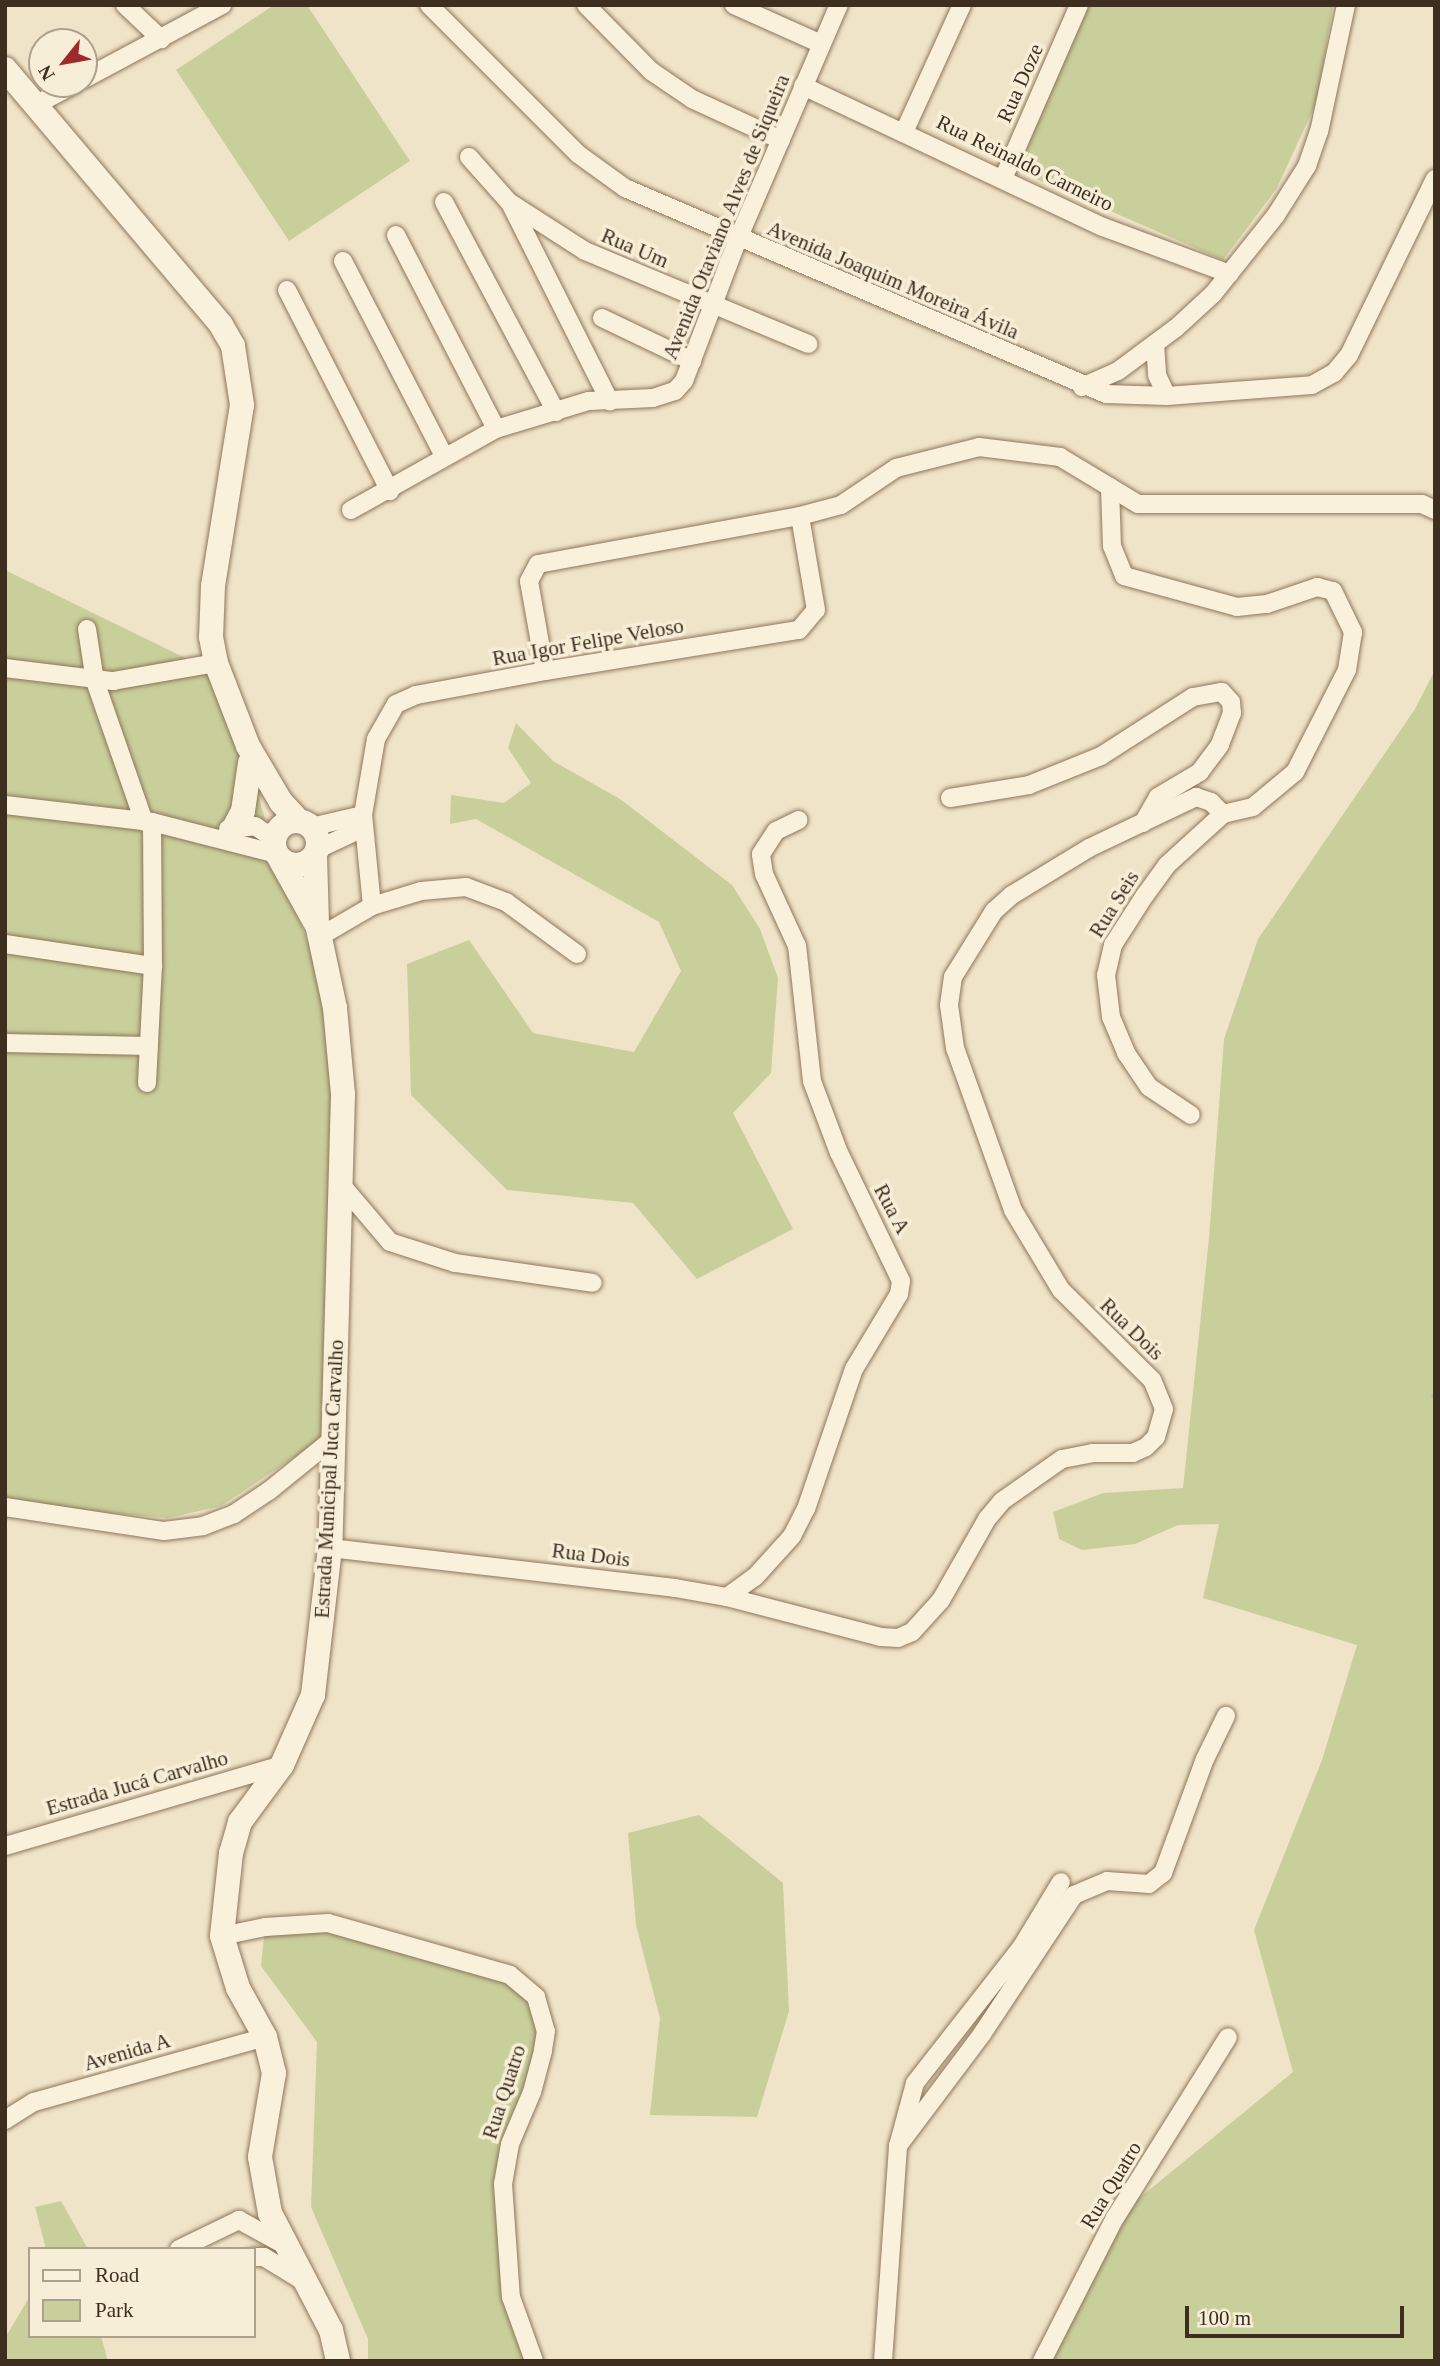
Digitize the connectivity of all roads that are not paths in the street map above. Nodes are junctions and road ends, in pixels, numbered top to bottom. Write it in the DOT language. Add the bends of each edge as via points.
graph roads {
  1 [pos="125,5"];
  2 [pos="222,5"];
  3 [pos="429,5"];
  4 [pos="586,5"];
  5 [pos="734,5"];
  6 [pos="839,5"];
  7 [pos="962,5"];
  8 [pos="1079,5"];
  9 [pos="1346,5"];
  10 [pos="161,39"];
  11 [pos="821,44"];
  12 [pos="7,72"];
  13 [pos="98,72"];
  14 [pos="803,86"];
  15 [pos="48,98"];
  16 [pos="37,104"];
  17 [pos="905,130"];
  18 [pos="781,140"];
  19 [pos="468,157"];
  20 [pos="1003,179"];
  21 [pos="1435,179"];
  22 [pos="443,202"];
  23 [pos="509,202"];
  24 [pos="396,235"];
  25 [pos="738,239"];
  26 [pos="343,261"];
  27 [pos="1230,274"];
  28 [pos="287,290"];
  29 [pos="713,305"];
  30 [pos="601,318"];
  31 [pos="808,344"];
  32 [pos="1155,344"];
  33 [pos="692,361"];
  34 [pos="1082,387"];
  35 [pos="1167,396"];
  36 [pos="610,402"];
  37 [pos="556,412"];
  38 [pos="496,429"];
  39 [pos="444,456"];
  40 [pos="1110,487"];
  41 [pos="390,491"];
  42 [pos="351,510"];
  43 [pos="1435,510"];
  44 [pos="800,516"];
  45 [pos="87,629"];
  46 [pos="216,663"];
  47 [pos="5,668"];
  48 [pos="545,671"];
  49 [pos="95,681"];
  50 [pos="249,754"];
  51 [pos="950,797"];
  52 [pos="5,805"];
  53 [pos="1217,808"];
  54 [pos="799,820"];
  55 [pos="363,821"];
  56 [pos="148,822"];
  57 [pos="1143,823"];
  58 [pos="234,828"];
  59 [pos="207,834"];
  60 [pos="311,838"];
  61 [pos="276,847"];
  62 [pos="372,906"];
  63 [pos="318,930"];
  64 [pos="5,944"];
  65 [pos="577,954"];
  66 [pos="153,966"];
  67 [pos="5,1043"];
  68 [pos="149,1046"];
  69 [pos="146,1083"];
  70 [pos="1191,1115"];
  71 [pos="340,1183"];
  72 [pos="593,1283"];
  73 [pos="333,1439"];
  74 [pos="5,1507"];
  75 [pos="330,1548"];
  76 [pos="727,1597"];
  77 [pos="1226,1716"];
  78 [pos="282,1765"];
  79 [pos="5,1846"];
  80 [pos="1061,1882"];
  81 [pos="222,1936"];
  82 [pos="265,2037"];
  83 [pos="1228,2037"];
  84 [pos="5,2120"];
  85 [pos="898,2146"];
  86 [pos="281,2243"];
  87 [pos="183,2247"];
  88 [pos="256,2257"];
  89 [pos="303,2281"];
  90 [pos="338,2361"];
  91 [pos="534,2361"];
  92 [pos="883,2361"];
  93 [pos="1042,2361"];
  1 -- 10 [label="street"];
  2 -- 10 [label="street"];
  3 -- 25 [label="street, Avenida Joaquim Moreira Ávila" via="603,174"];
  4 -- 18 [label="street" via="650,71 692,99"];
  5 -- 11 [label="street"];
  6 -- 11 [label="street, Avenida Otaviano Alves de Siqueira"];
  7 -- 17 [label="street"];
  8 -- 20 [label="street, Rua Doze"];
  9 -- 27 [label="street" via="1319,132 1307,166"];
  10 -- 13 [label="street"];
  11 -- 14 [label="street, Avenida Otaviano Alves de Siqueira"];
  12 -- 16 [label="street"];
  14 -- 17 [label="street, Rua Reinaldo Carneiro"];
  14 -- 18 [label="street, Avenida Otaviano Alves de Siqueira"];
  15 -- 16 [label="street"];
  16 -- 46 [label="street" via="99,185 221,325 233,346 242,405 210,614"];
  17 -- 20 [label="street, Rua Reinaldo Carneiro"];
  18 -- 25 [label="street, Avenida Otaviano Alves de Siqueira"];
  19 -- 23 [label="street, Rua Um"];
  20 -- 27 [label="street, Rua Reinaldo Carneiro" via="1103,227"];
  21 -- 35 [label="street, Avenida Joaquim Moreira Ávila" via="1349,355 1334,373 1312,384"];
  22 -- 37 [label="street"];
  23 -- 29 [label="street, Rua Um" via="584,251"];
  23 -- 36 [label="street"];
  24 -- 38 [label="street"];
  25 -- 29 [label="street, Avenida Otaviano Alves de Siqueira"];
  25 -- 34 [label="street, Avenida Joaquim Moreira Ávila"];
  26 -- 39 [label="street"];
  27 -- 32 [label="street"];
  28 -- 41 [label="street"];
  29 -- 31 [label="street, Rua Um"];
  29 -- 33 [label="street, Avenida Otaviano Alves de Siqueira"];
  30 -- 33 [label="street"];
  32 -- 34 [label="street" via="1100,382"];
  32 -- 35 [label="street" via="1157,375"];
  33 -- 36 [label="street, Avenida Otaviano Alves de Siqueira" via="675,391"];
  34 -- 35 [label="street, Avenida Joaquim Moreira Ávila" via="1124,396"];
  36 -- 37 [label="street, Avenida Otaviano Alves de Siqueira" via="589,401"];
  37 -- 38 [label="street, Avenida Otaviano Alves de Siqueira"];
  38 -- 39 [label="street, Avenida Otaviano Alves de Siqueira"];
  39 -- 41 [label="street, Avenida Otaviano Alves de Siqueira"];
  40 -- 43 [label="street" via="1138,504 1422,504"];
  40 -- 44 [label="street" via="1060,457 979,447 896,468 841,505"];
  40 -- 53 [label="street" via="1112,546 1124,576 1237,607 1267,604 1317,587 1333,592 1353,632 1347,670 1295,772 1253,807"];
  41 -- 42 [label="street, Avenida Otaviano Alves de Siqueira"];
  44 -- 48 [label="street" via="538,564 529,581"];
  44 -- 48 [label="street, Rua Igor Felipe Veloso" via="816,610 799,630"];
  45 -- 49 [label="street"];
  46 -- 49 [label="street" via="167,675"];
  46 -- 50 [label="street"];
  47 -- 49 [label="street"];
  48 -- 55 [label="street, Rua Igor Felipe Veloso" via="416,695 396,704 376,739"];
  49 -- 56 [label="street"];
  50 -- 58 [label="street" via="248,789"];
  50 -- 60 [label="street"];
  50 -- 61 [label="street"];
  51 -- 57 [label="street" via="1029,785 1101,756 1193,697 1222,692 1231,702 1232,713 1220,745 1200,772 1157,797"];
  52 -- 56 [label="street"];
  53 -- 57 [label="street, Rua Dois" via="1188,799"];
  53 -- 70 [label="street, Rua Seis" via="1167,864 1108,958 1108,1000 1126,1053 1149,1087"];
  54 -- 76 [label="street, Rua A" via="776,831 761,854 764,874 797,946 812,1082 839,1153 901,1281 899,1294 854,1369 806,1509 792,1536 755,1577"];
  55 -- 60 [label="street"];
  55 -- 62 [label="street, Rua Igor Felipe Veloso"];
  56 -- 59 [label="street"];
  56 -- 66 [label="street"];
  57 -- 76 [label="street, Rua Dois" via="1059,865 994,911 964,953 953,977 949,1005 955,1048 1019,1222 1061,1290 1152,1380 1164,1409 1156,1437 1133,1453 1062,1459 1013,1493 987,1519 926,1622 898,1638"];
  58 -- 59 [label="street"];
  58 -- 61 [label="street" via="255,827"];
  59 -- 61 [label="street"];
  60 -- 61 [label="street" via="285,823"];
  60 -- 61 [label="street" via="296,866"];
  60 -- 63 [label="street"];
  61 -- 63 [label="street"];
  62 -- 63 [label="street"];
  62 -- 65 [label="street" via="421,891 481,891 506,902"];
  63 -- 71 [label="street, Estrada Municipal Juca Carvalho" via="335,1008 343,1095"];
  64 -- 66 [label="street"];
  66 -- 68 [label="street"];
  67 -- 68 [label="street"];
  68 -- 69 [label="street"];
  71 -- 72 [label="street" via="390,1242 455,1263"];
  71 -- 73 [label="street, Estrada Municipal Juca Carvalho"];
  73 -- 74 [label="street" via="243,1508 203,1526 164,1531"];
  73 -- 75 [label="street, Estrada Municipal Juca Carvalho"];
  75 -- 76 [label="street, Rua Dois"];
  75 -- 78 [label="street, Estrada Municipal Juca Carvalho" via="313,1695"];
  77 -- 85 [label="street" via="1163,1873 1149,1884 1096,1883 1074,1895 982,2034"];
  78 -- 79 [label="street, Estrada Jucá Carvalho"];
  78 -- 81 [label="street, Estrada Municipal Juca Carvalho" via="240,1822 231,1853"];
  80 -- 85 [label="street" via="1021,1948 915,2082"];
  81 -- 82 [label="street, Estrada Municipal Juca Carvalho" via="239,1988"];
  81 -- 91 [label="street, Rua Quatro" via="265,1927 328,1923 510,1975 536,1997 546,2031 543,2051 510,2144 503,2184 511,2297"];
  82 -- 84 [label="street, Avenida A" via="34,2102"];
  82 -- 86 [label="street, Estrada Municipal Juca Carvalho" via="274,2087 260,2175"];
  83 -- 93 [label="street, Rua Quatro" via="1115,2218"];
  85 -- 92 [label="street"];
  86 -- 87 [label="street" via="239,2220"];
  86 -- 89 [label="street, Estrada Municipal Juca Carvalho"];
  88 -- 89 [label="street" via="264,2257"];
  89 -- 90 [label="street, Estrada Municipal Juca Carvalho" via="331,2330"];
}
